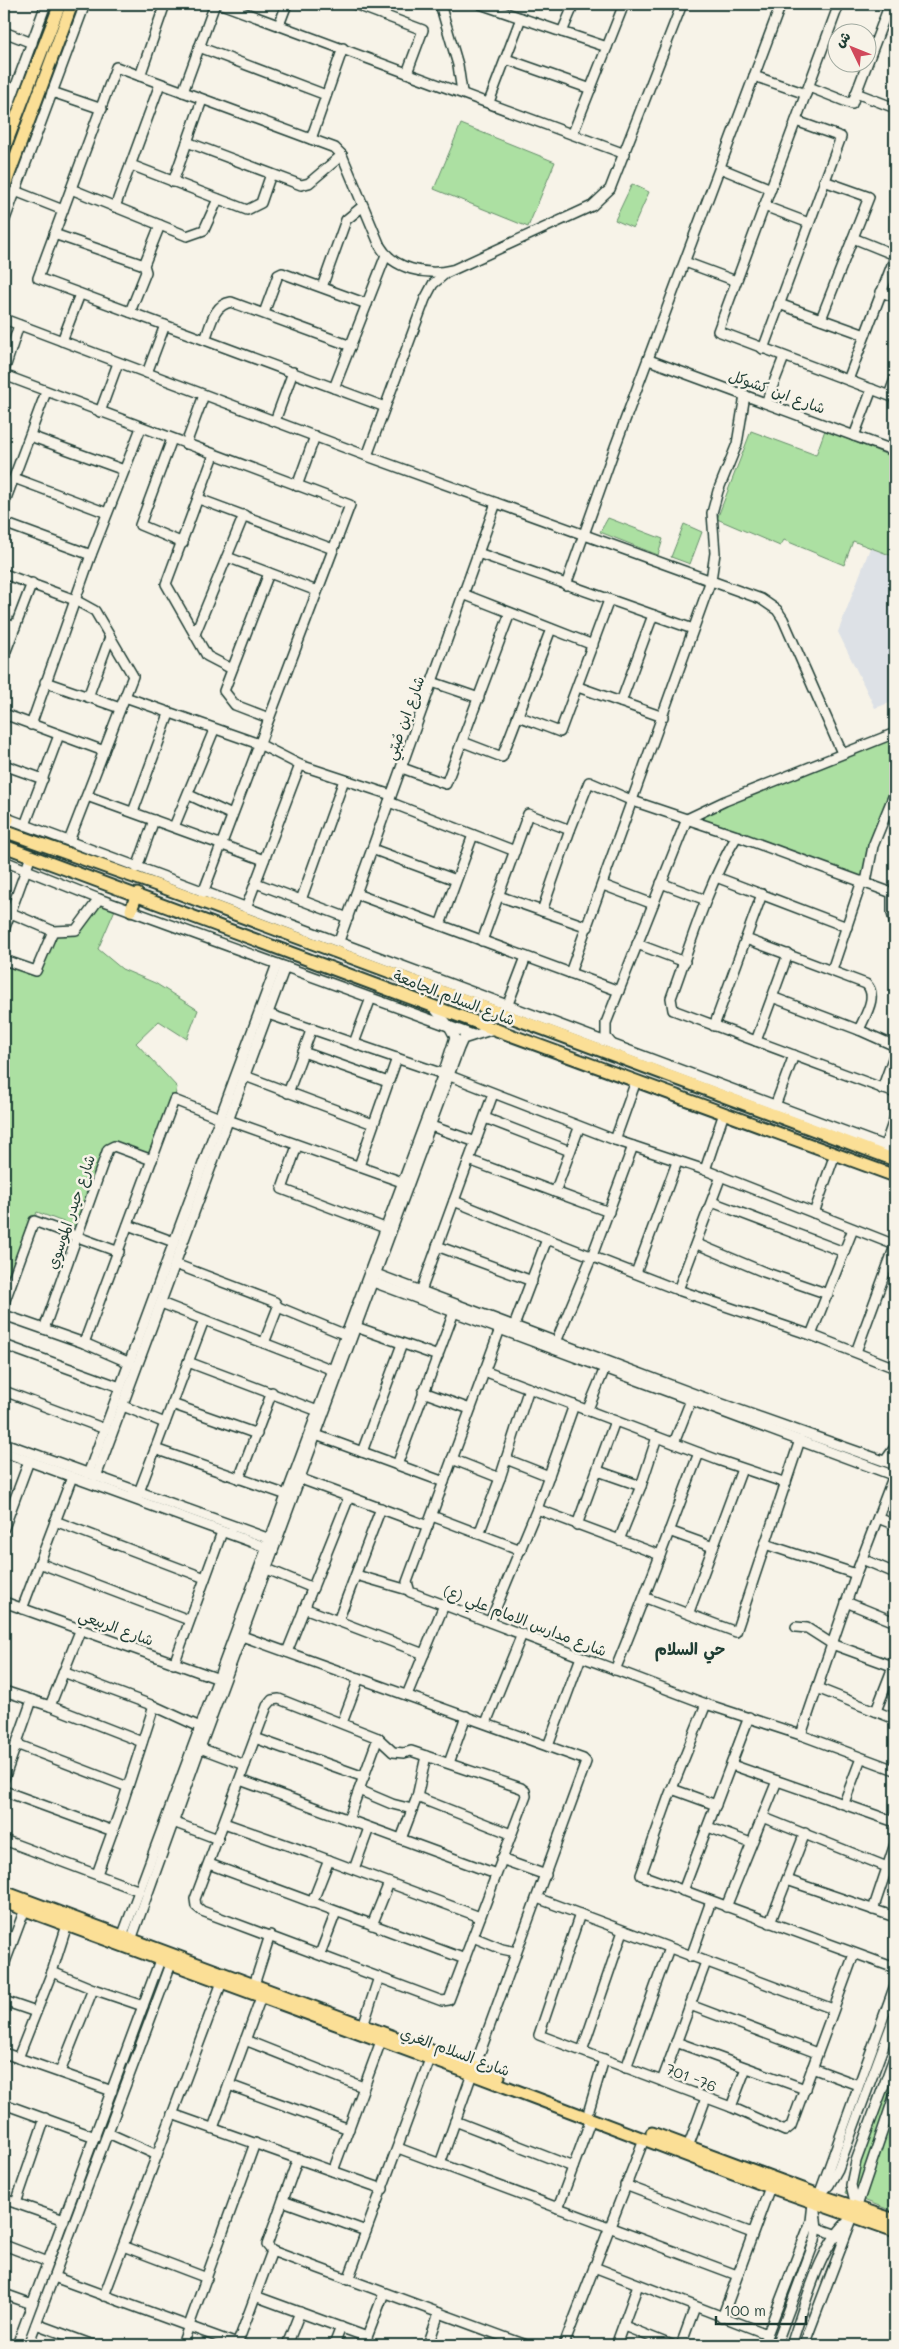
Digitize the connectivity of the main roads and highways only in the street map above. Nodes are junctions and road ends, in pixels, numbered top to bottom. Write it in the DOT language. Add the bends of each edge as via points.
graph roads {
  1 [pos="60,4"];
  2 [pos="76,4"];
  3 [pos="70,9"];
  4 [pos="4,147"];
  5 [pos="9,190"];
  6 [pos="6,818"];
  7 [pos="4,831"];
  8 [pos="4,846"];
  9 [pos="137,894"];
  10 [pos="131,910"];
  11 [pos="305,940"];
  12 [pos="324,948"];
  13 [pos="298,955"];
  14 [pos="319,962"];
  15 [pos="703,1088"];
  16 [pos="723,1096"];
  17 [pos="697,1103"];
  18 [pos="722,1112"];
  19 [pos="895,1160"];
  20 [pos="895,1176"];
  21 [pos="4,1892"];
  22 [pos="4,1902"];
  23 [pos="319,2014"];
  24 [pos="474,2070"];
  25 [pos="590,2114"];
  26 [pos="702,2156"];
  27 [pos="816,2199"];
  28 [pos="855,2211"];
  29 [pos="895,2220"];
  30 [pos="895,2231"];
  1 -- 4 [label="main road"];
  2 -- 3 [label="main road"];
  3 -- 5 [label="main road"];
  6 -- 7 [label="main road"];
  7 -- 11 [label="main road, شارع السلام الجامعة" via="163,882"];
  8 -- 9 [label="main road, شارع السلام الجامعة"];
  9 -- 10 [label="main road"];
  9 -- 13 [label="main road, شارع السلام الجامعة"];
  11 -- 12 [label="main road, شارع السلام الجامعة"];
  11 -- 13 [label="main road" via="306,947"];
  12 -- 14 [label="main road" via="316,955"];
  12 -- 15 [label="main road, شارع السلام الجامعة" via="469,995 573,1040"];
  13 -- 14 [label="main road, شارع السلام الجامعة"];
  14 -- 17 [label="main road, شارع السلام الجامعة"];
  15 -- 16 [label="main road, شارع السلام الجامعة"];
  15 -- 17 [label="main road" via="703,1099"];
  16 -- 18 [label="main road" via="717,1102"];
  16 -- 19 [label="main road, شارع السلام الجامعة" via="844,1136"];
  17 -- 18 [label="main road, شارع السلام الجامعة"];
  18 -- 20 [label="main road, شارع السلام الجامعة"];
  21 -- 23 [label="main road, شارع السلام الغري" via="254,1985"];
  22 -- 23 [label="main road, شارع السلام الغري" via="261,1997"];
  23 -- 24 [label="main road, شارع السلام الغري" via="363,2026"];
  23 -- 24 [label="main road, شارع السلام الغري" via="430,2059"];
  24 -- 25 [label="main road, شارع السلام الغري"];
  25 -- 26 [label="main road, شارع السلام الغري" via="644,2139"];
  25 -- 26 [label="main road, شارع السلام الغري" via="688,2147"];
  26 -- 27 [label="main road, شارع السلام الغري"];
  26 -- 27 [label="main road, شارع السلام الغري" via="770,2187"];
  27 -- 28 [label="main road, شارع السلام الغري"];
  28 -- 29 [label="main road, شارع السلام الغري"];
  28 -- 30 [label="main road, شارع السلام الغري"];
}
